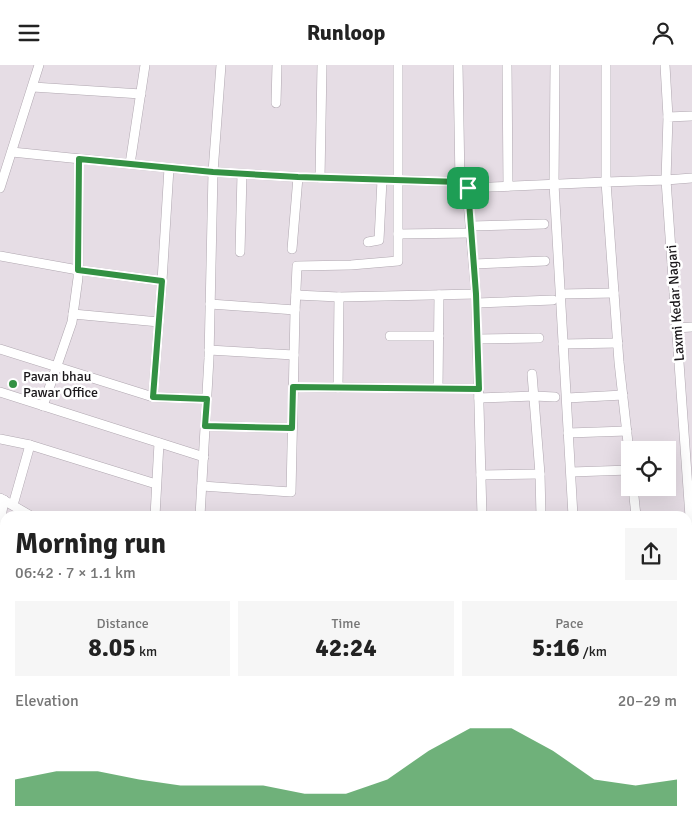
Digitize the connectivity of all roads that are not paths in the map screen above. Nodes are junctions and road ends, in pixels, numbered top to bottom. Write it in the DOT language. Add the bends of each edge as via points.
graph roads {
  1 [pos="39,65"];
  2 [pos="145,65"];
  3 [pos="221,65"];
  4 [pos="277,65"];
  5 [pos="322,65"];
  6 [pos="398,65"];
  7 [pos="458,65"];
  8 [pos="507,65"];
  9 [pos="555,65"];
  10 [pos="606,65"];
  11 [pos="665,65"];
  12 [pos="33,87"];
  13 [pos="141,94"];
  14 [pos="276,103"];
  15 [pos="692,116"];
  16 [pos="668,117"];
  17 [pos="12,152"];
  18 [pos="79,159"];
  19 [pos="130,164"];
  20 [pos="169,168"];
  21 [pos="213,172"];
  22 [pos="242,174"];
  23 [pos="298,177"];
  24 [pos="320,178"];
  25 [pos="692,178"];
  26 [pos="382,180"];
  27 [pos="398,180"];
  28 [pos="666,180"];
  29 [pos="606,182"];
  30 [pos="554,184"];
  31 [pos="464,185"];
  32 [pos="508,186"];
  33 [pos="0,188"];
  34 [pos="544,224"];
  35 [pos="471,229"];
  36 [pos="398,234"];
  37 [pos="368,242"];
  38 [pos="292,249"];
  39 [pos="240,252"];
  40 [pos="0,256"];
  41 [pos="545,261"];
  42 [pos="474,264"];
  43 [pos="78,270"];
  44 [pos="162,281"];
  45 [pos="614,293"];
  46 [pos="296,295"];
  47 [pos="439,295"];
  48 [pos="340,297"];
  49 [pos="557,297"];
  50 [pos="476,298"];
  51 [pos="210,304"];
  52 [pos="295,310"];
  53 [pos="73,314"];
  54 [pos="159,322"];
  55 [pos="692,327"];
  56 [pos="676,328"];
  57 [pos="390,336"];
  58 [pos="439,336"];
  59 [pos="539,338"];
  60 [pos="478,339"];
  61 [pos="618,343"];
  62 [pos="563,344"];
  63 [pos="0,349"];
  64 [pos="209,350"];
  65 [pos="294,355"];
  66 [pos="56,367"];
  67 [pos="532,374"];
  68 [pos="293,387"];
  69 [pos="338,388"];
  70 [pos="438,389"];
  71 [pos="0,392"];
  72 [pos="479,393"];
  73 [pos="623,395"];
  74 [pos="534,396"];
  75 [pos="153,397"];
  76 [pos="554,397"];
  77 [pos="566,398"];
  78 [pos="207,399"];
  79 [pos="43,406"];
  80 [pos="687,418"];
  81 [pos="205,426"];
  82 [pos="292,428"];
  83 [pos="627,431"];
  84 [pos="568,433"];
  85 [pos="0,439"];
  86 [pos="628,441"];
  87 [pos="159,443"];
  88 [pos="30,445"];
  89 [pos="204,457"];
  90 [pos="621,470"];
  91 [pos="571,473"];
  92 [pos="540,474"];
  93 [pos="481,475"];
  94 [pos="156,484"];
  95 [pos="202,486"];
  96 [pos="634,496"];
  97 [pos="2,499"];
  98 [pos="13,505"];
  99 [pos="23,511"];
  100 [pos="155,511"];
  101 [pos="200,511"];
  102 [pos="482,511"];
  103 [pos="541,511"];
  104 [pos="573,511"];
  105 [pos="635,511"];
  106 [pos="691,511"];
  1 -- 12 [label="street"];
  2 -- 13 [label="street"];
  3 -- 21 [label="street"];
  4 -- 14 [label="street"];
  5 -- 24 [label="street"];
  6 -- 27 [label="street"];
  7 -- 31 [label="street"];
  8 -- 32 [label="street"];
  9 -- 30 [label="street"];
  10 -- 29 [label="street"];
  11 -- 16 [label="street, Laxmi Kedar Nagari"];
  12 -- 13 [label="street"];
  12 -- 17 [label="street"];
  13 -- 19 [label="street"];
  15 -- 16 [label="street"];
  16 -- 28 [label="street, Laxmi Kedar Nagari"];
  17 -- 18 [label="street"];
  17 -- 33 [label="street"];
  18 -- 19 [label="street"];
  18 -- 43 [label="street"];
  19 -- 20 [label="street"];
  20 -- 21 [label="street"];
  20 -- 44 [label="street"];
  21 -- 22 [label="street"];
  21 -- 51 [label="street"];
  22 -- 23 [label="street"];
  22 -- 39 [label="street"];
  23 -- 24 [label="street"];
  23 -- 38 [label="street"];
  24 -- 26 [label="street"];
  25 -- 28 [label="street"];
  26 -- 27 [label="street"];
  26 -- 37 [label="street" via="378,241"];
  27 -- 31 [label="street"];
  27 -- 36 [label="street"];
  28 -- 29 [label="street"];
  28 -- 56 [label="street, Laxmi Kedar Nagari"];
  29 -- 30 [label="street"];
  29 -- 45 [label="street"];
  30 -- 32 [label="street"];
  30 -- 49 [label="street"];
  31 -- 32 [label="street"];
  31 -- 35 [label="street"];
  34 -- 35 [label="street"];
  35 -- 36 [label="street"];
  35 -- 42 [label="street"];
  36 -- 46 [label="street" via="398,261 297,266"];
  40 -- 43 [label="street"];
  41 -- 42 [label="street"];
  42 -- 50 [label="street"];
  43 -- 44 [label="street"];
  43 -- 53 [label="street"];
  44 -- 54 [label="street"];
  45 -- 49 [label="street"];
  45 -- 61 [label="street"];
  46 -- 48 [label="street"];
  46 -- 52 [label="street"];
  47 -- 48 [label="street"];
  47 -- 50 [label="street"];
  47 -- 58 [label="street"];
  48 -- 69 [label="street"];
  49 -- 50 [label="street"];
  49 -- 62 [label="street"];
  50 -- 60 [label="street"];
  51 -- 52 [label="street"];
  51 -- 64 [label="street"];
  52 -- 65 [label="street"];
  53 -- 54 [label="street"];
  53 -- 66 [label="street"];
  54 -- 75 [label="street"];
  55 -- 56 [label="street"];
  56 -- 80 [label="street, Laxmi Kedar Nagari"];
  57 -- 58 [label="street"];
  58 -- 70 [label="street"];
  59 -- 60 [label="street"];
  60 -- 72 [label="street"];
  61 -- 62 [label="street"];
  61 -- 73 [label="street"];
  62 -- 77 [label="street"];
  63 -- 66 [label="street"];
  64 -- 65 [label="street"];
  64 -- 78 [label="street"];
  65 -- 68 [label="street"];
  66 -- 75 [label="street"];
  66 -- 79 [label="street"];
  67 -- 74 [label="street"];
  68 -- 69 [label="street"];
  68 -- 82 [label="street"];
  69 -- 70 [label="street"];
  70 -- 72 [label="street"];
  71 -- 79 [label="street"];
  72 -- 74 [label="street"];
  72 -- 93 [label="street"];
  73 -- 77 [label="street"];
  73 -- 83 [label="street"];
  74 -- 76 [label="street"];
  74 -- 92 [label="street"];
  75 -- 78 [label="street"];
  77 -- 84 [label="street"];
  78 -- 81 [label="street"];
  79 -- 87 [label="street"];
  80 -- 106 [label="street, Laxmi Kedar Nagari"];
  81 -- 82 [label="street"];
  81 -- 89 [label="street"];
  82 -- 95 [label="street" via="291,492"];
  83 -- 84 [label="street"];
  83 -- 86 [label="street"];
  84 -- 91 [label="street"];
  85 -- 88 [label="street"];
  87 -- 89 [label="street"];
  87 -- 94 [label="street"];
  88 -- 94 [label="street"];
  88 -- 98 [label="street"];
  89 -- 95 [label="street"];
  90 -- 91 [label="street"];
  91 -- 104 [label="street"];
  92 -- 93 [label="street"];
  92 -- 103 [label="street"];
  93 -- 102 [label="street"];
  94 -- 100 [label="street"];
  95 -- 101 [label="street"];
  96 -- 105 [label="street"];
  97 -- 98 [label="street"];
  98 -- 99 [label="street"];
}
